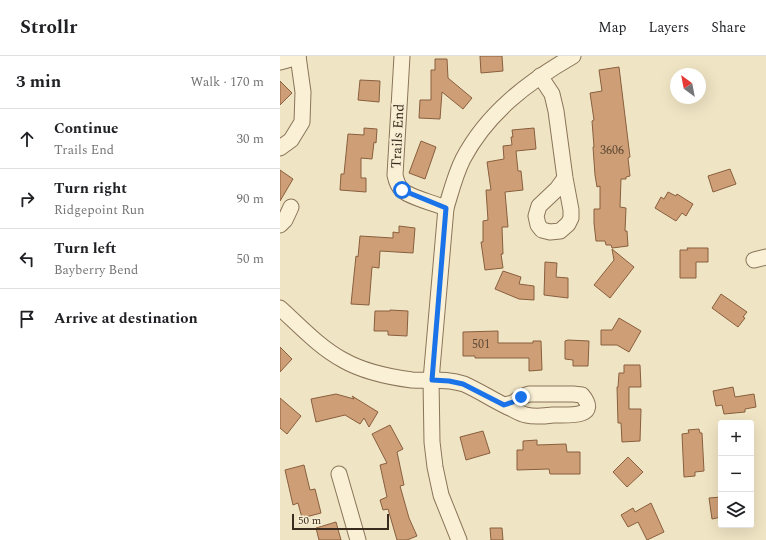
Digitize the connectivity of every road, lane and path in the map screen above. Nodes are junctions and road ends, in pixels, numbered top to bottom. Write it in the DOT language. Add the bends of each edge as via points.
graph roads {
  1 [pos="402,56"];
  2 [pos="298,57"];
  3 [pos="564,58"];
  4 [pos="280,62"];
  5 [pos="540,76"];
  6 [pos="280,148"];
  7 [pos="565,178"];
  8 [pos="291,207"];
  9 [pos="446,208"];
  10 [pos="280,225"];
  11 [pos="280,308"];
  12 [pos="432,380"];
  13 [pos="504,405"];
  14 [pos="338,474"];
  15 [pos="358,540"];
  16 [pos="460,540"];
  1 -- 9 [label="street, Trails End" via="395,175 397,182 408,194"];
  2 -- 4 [label="street"];
  2 -- 6 [label="street" via="303,92 302,122 291,140"];
  3 -- 5 [label="street"];
  5 -- 7 [label="street" via="552,94 556,110"];
  5 -- 9 [label="street" via="508,101 487,122 463,160"];
  8 -- 10 [label="street"];
  9 -- 12 [label="street"];
  11 -- 12 [label="street" via="313,339 343,361 384,375"];
  12 -- 13 [label="street" via="463,384"];
  12 -- 16 [label="street" via="432,442 435,467 441,495"];
  14 -- 15 [label="street"];
}
